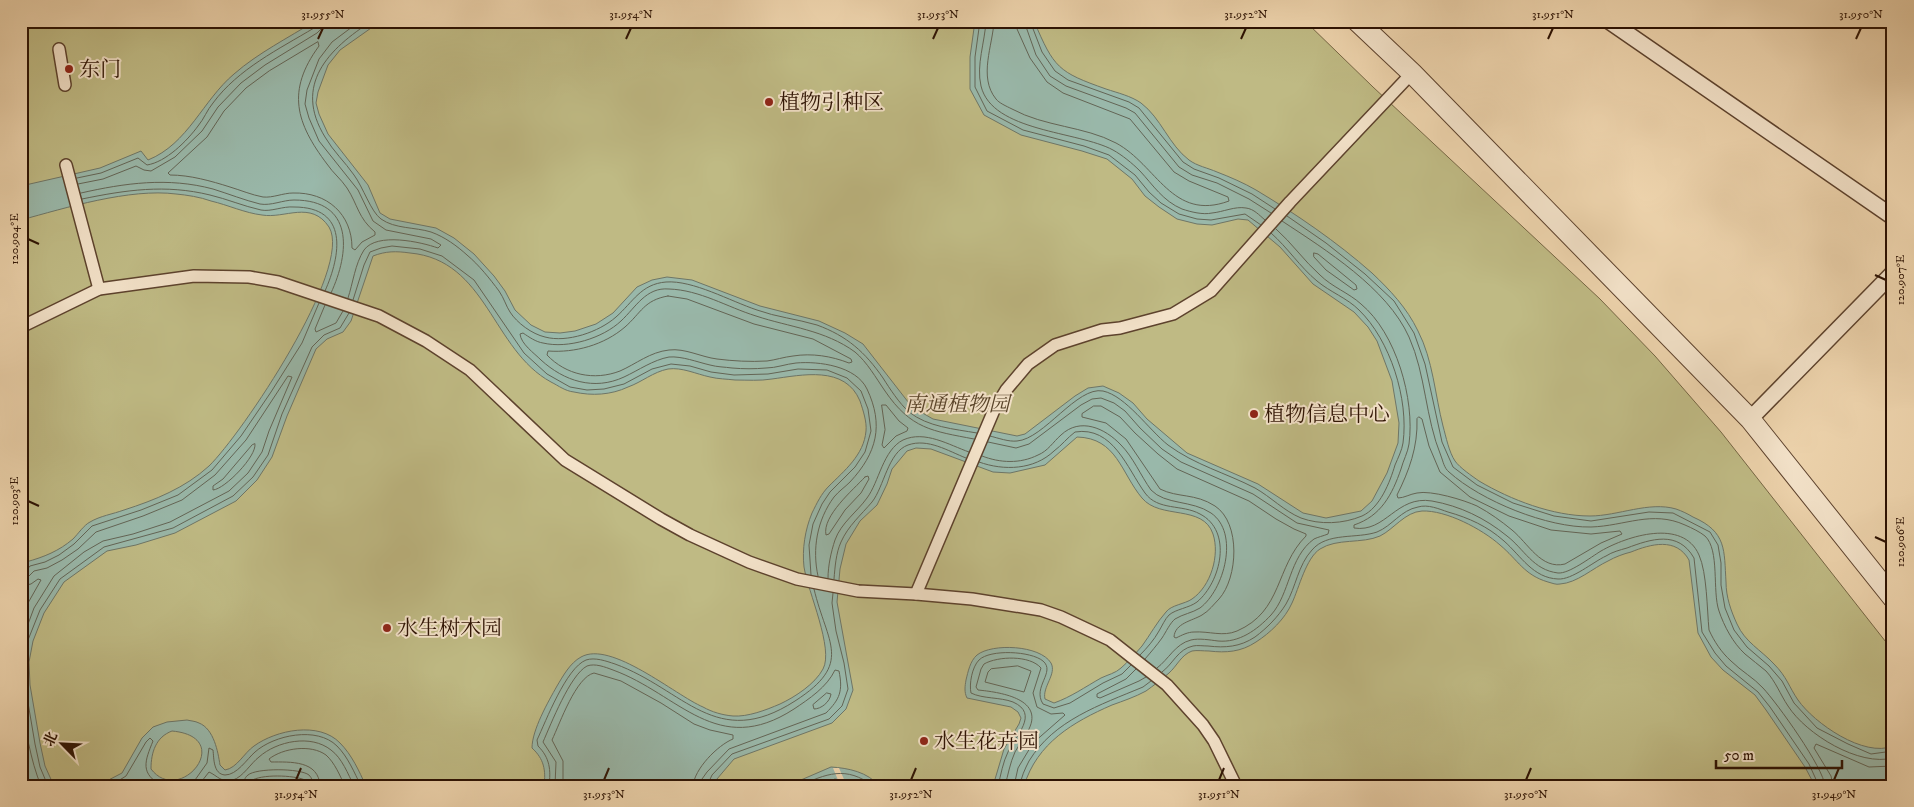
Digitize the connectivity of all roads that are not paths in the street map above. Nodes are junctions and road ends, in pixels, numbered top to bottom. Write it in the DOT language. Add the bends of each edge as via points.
graph roads {
  1 [pos="1357,21"];
  2 [pos="1609,21"];
  3 [pos="59,49"];
  4 [pos="1412,73"];
  5 [pos="65,85"];
  6 [pos="68,169"];
  7 [pos="1893,217"];
  8 [pos="1893,273"];
  9 [pos="99,290"];
  10 [pos="21,327"];
  11 [pos="1750,419"];
  12 [pos="916,594"];
  13 [pos="1893,598"];
  14 [pos="1236,786"];
  1 -- 4 [label="street"];
  2 -- 7 [label="street"];
  3 -- 5 [label="street"];
  4 -- 11 [label="street"];
  4 -- 12 [label="street" via="1211,291 1172,314 1055,345 1028,364 994,410"];
  6 -- 9 [label="street"];
  8 -- 11 [label="street"];
  9 -- 10 [label="street"];
  9 -- 12 [label="street" via="194,276 250,277 296,287 379,316 470,370 566,460 690,535 749,562 797,579 858,591"];
  11 -- 13 [label="street"];
  12 -- 14 [label="street" via="1041,610 1110,640 1167,685 1203,725"];
}
